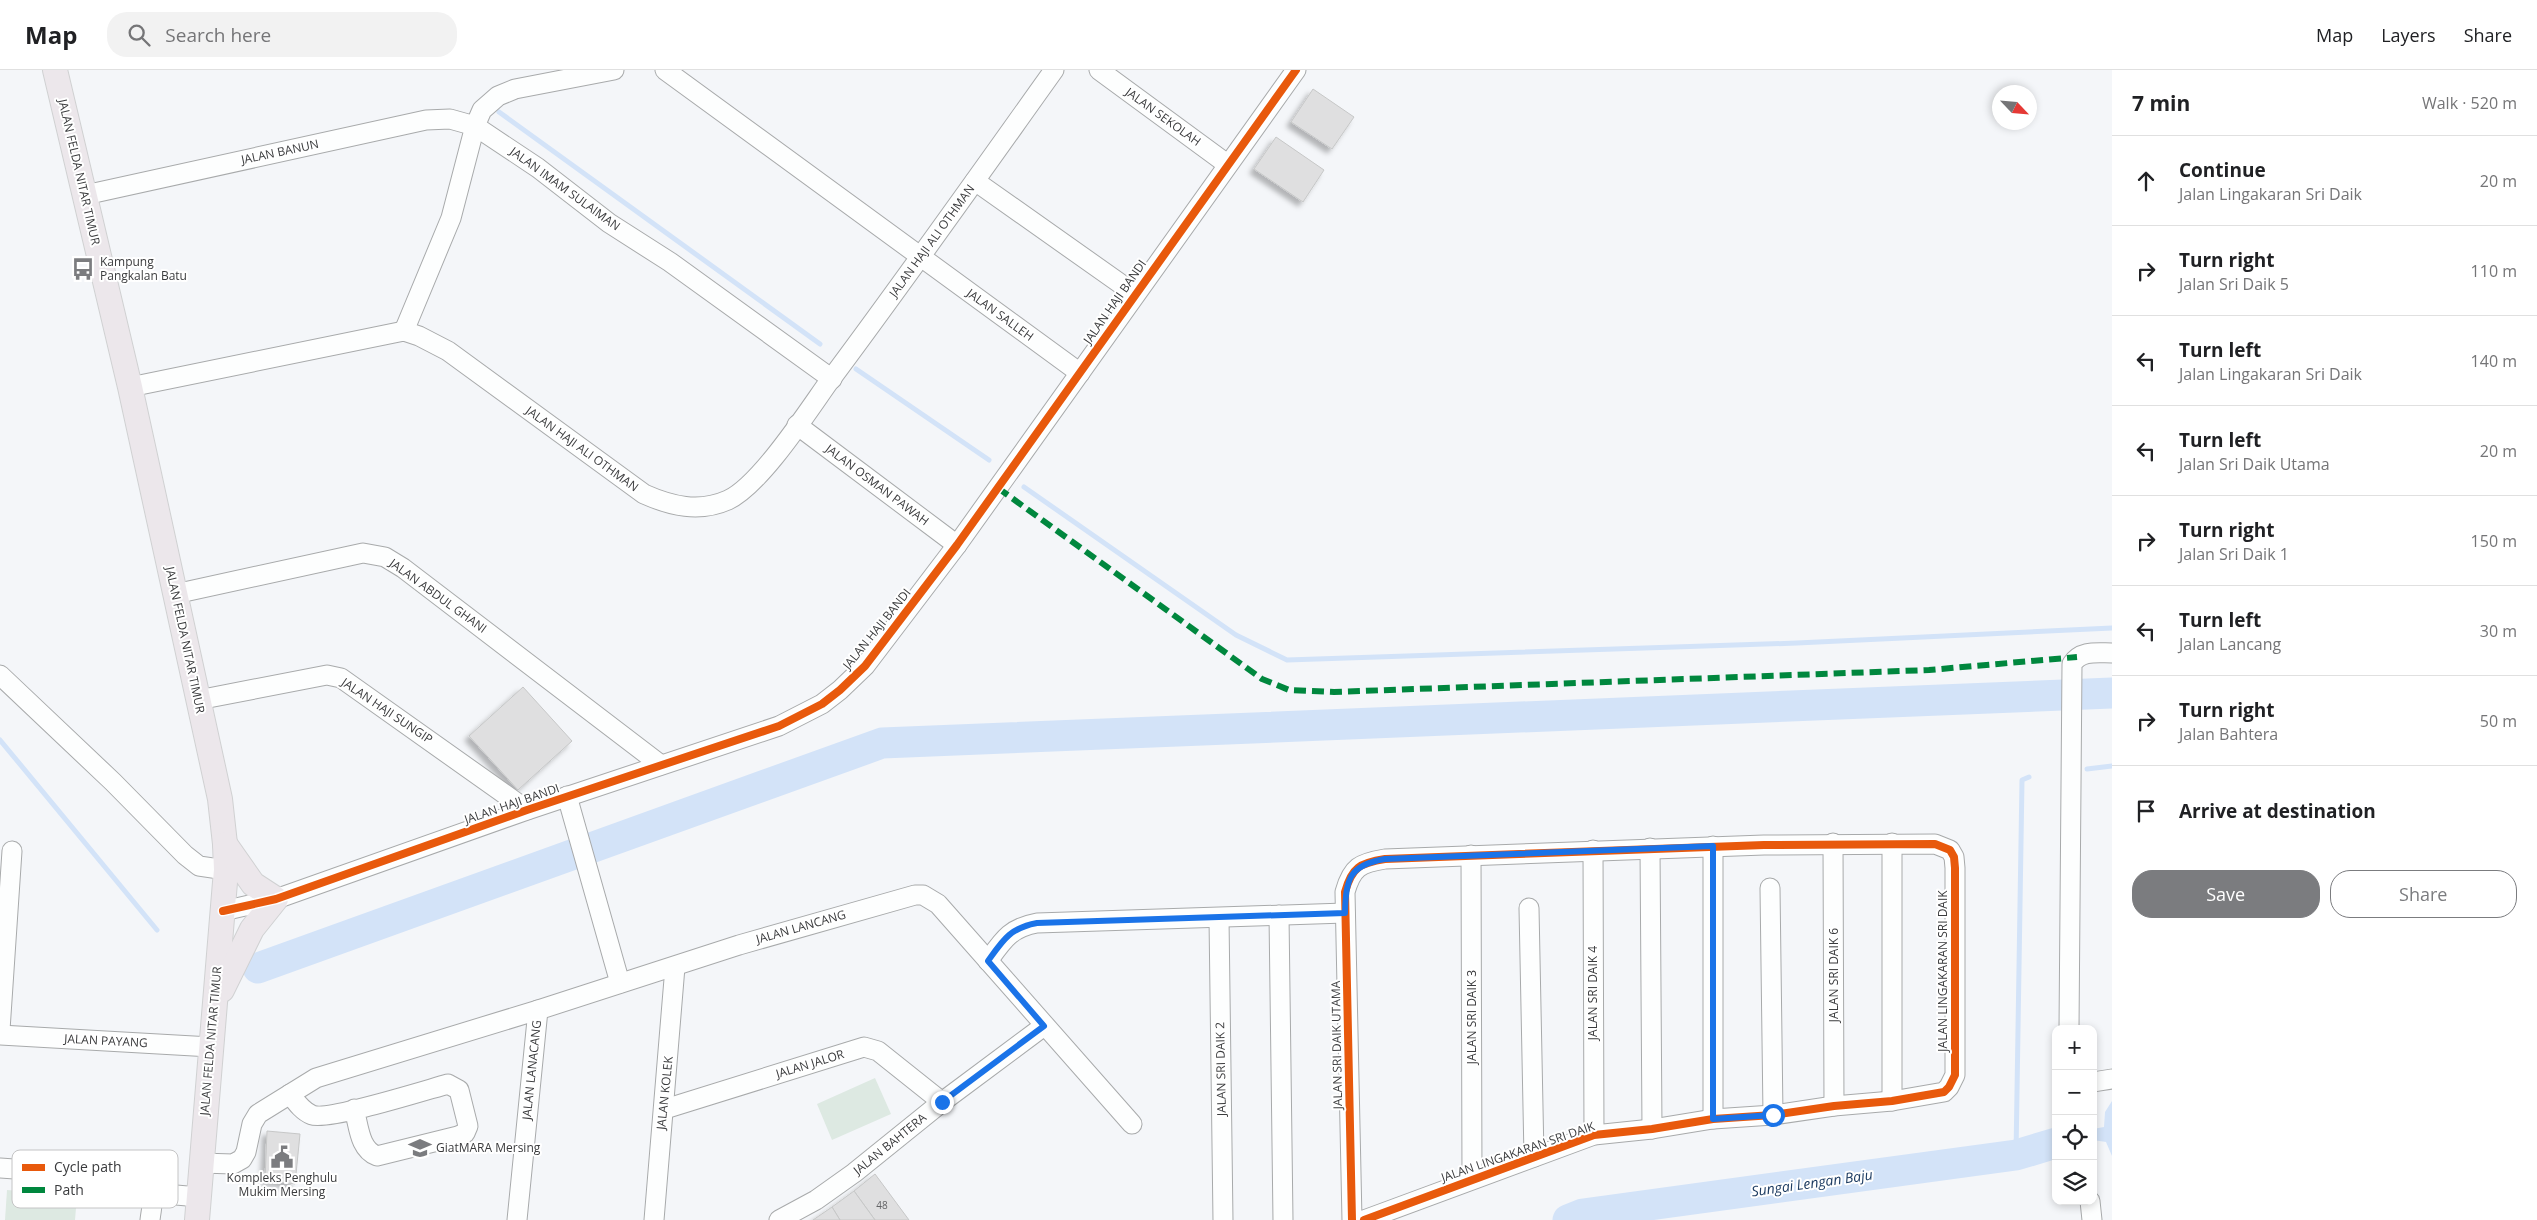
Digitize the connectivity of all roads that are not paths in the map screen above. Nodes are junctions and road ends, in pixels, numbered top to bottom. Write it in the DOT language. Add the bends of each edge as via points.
graph roads {
  1 [pos="55,70"];
  2 [pos="614,70"];
  3 [pos="665,70"];
  4 [pos="1054,70"];
  5 [pos="1099,70"];
  6 [pos="1296,70"];
  7 [pos="475,126"];
  8 [pos="1227,164"];
  9 [pos="975,181"];
  10 [pos="85,195"];
  11 [pos="921,258"];
  12 [pos="1135,294"];
  13 [pos="404,331"];
  14 [pos="1080,373"];
  15 [pos="832,378"];
  16 [pos="130,387"];
  17 [pos="797,425"];
  18 [pos="957,545"];
  19 [pos="175,594"];
  20 [pos="2112,652"];
  21 [pos="0,675"];
  22 [pos="198,700"];
  23 [pos="661,765"];
  24 [pos="567,796"];
  25 [pos="527,810"];
  26 [pos="1833,843"];
  27 [pos="1892,843"];
  28 [pos="225,844"];
  29 [pos="1713,846"];
  30 [pos="1650,848"];
  31 [pos="1593,850"];
  32 [pos="12,851"];
  33 [pos="1471,855"];
  34 [pos="226,870"];
  35 [pos="1354,871"];
  36 [pos="1770,888"];
  37 [pos="276,899"];
  38 [pos="1529,908"];
  39 [pos="223,910"];
  40 [pos="1345,913"];
  41 [pos="1279,915"];
  42 [pos="1219,918"];
  43 [pos="988,961"];
  44 [pos="675,967"];
  45 [pos="620,983"];
  46 [pos="214,1008"];
  47 [pos="538,1010"];
  48 [pos="2069,1025"];
  49 [pos="1044,1026"];
  50 [pos="0,1030"];
  51 [pos="0,1035"];
  52 [pos="211,1047"];
  53 [pos="290,1094"];
  54 [pos="1892,1101"];
  55 [pos="942,1102"];
  56 [pos="1834,1106"];
  57 [pos="354,1109"];
  58 [pos="664,1109"];
  59 [pos="1773,1115"];
  60 [pos="1713,1119"];
  61 [pos="1132,1124"];
  62 [pos="1652,1129"];
  63 [pos="1594,1135"];
  64 [pos="1534,1157"];
  65 [pos="201,1163"];
  66 [pos="1472,1179"];
  67 [pos="178,1195"];
  68 [pos="199,1196"];
  69 [pos="2090,1205"];
  70 [pos="197,1220"];
  71 [pos="517,1220"];
  72 [pos="654,1220"];
  73 [pos="779,1220"];
  74 [pos="1223,1220"];
  75 [pos="1283,1220"];
  76 [pos="1352,1220"];
  77 [pos="1364,1220"];
  78 [pos="2092,1220"];
  1 -- 10 [label="main road, JALAN FELDA NITAR TIMUR"];
  2 -- 7 [label="street" via="515,89 498,96 482,110"];
  3 -- 11 [label="street, JALAN SALLEH"];
  4 -- 9 [label="street, JALAN HAJI ALI OTHMAN"];
  5 -- 8 [label="street, JALAN SEKOLAH"];
  6 -- 8 [label="street, JALAN HAJI BANDI"];
  7 -- 10 [label="street, JALAN BANUN" via="450,119 426,120"];
  7 -- 13 [label="street" via="452,218"];
  7 -- 15 [label="street, JALAN IMAM SULAIMAN"];
  8 -- 12 [label="street, JALAN HAJI BANDI"];
  9 -- 11 [label="street, JALAN HAJI ALI OTHMAN"];
  9 -- 12 [label="street"];
  10 -- 16 [label="main road, JALAN FELDA NITAR TIMUR"];
  11 -- 14 [label="street, JALAN SALLEH"];
  11 -- 15 [label="street, JALAN HAJI ALI OTHMAN"];
  12 -- 14 [label="street, JALAN HAJI BANDI"];
  13 -- 16 [label="street"];
  13 -- 17 [label="street, JALAN HAJI ALI OTHMAN" via="448,351 623,480 664,503 706,507 728,500 752,484"];
  14 -- 18 [label="street, JALAN HAJI BANDI"];
  15 -- 17 [label="street, JALAN HAJI ALI OTHMAN"];
  16 -- 19 [label="main road, JALAN FELDA NITAR TIMUR"];
  17 -- 18 [label="street, JALAN OSMAN PAWAH"];
  18 -- 23 [label="street, JALAN HAJI BANDI" via="864,666 822,704 779,726"];
  19 -- 22 [label="main road, JALAN FELDA NITAR TIMUR"];
  19 -- 23 [label="street, JALAN ABDUL GHANI" via="363,553 385,557"];
  20 -- 48 [label="street" via="2086,654 2077,657 2072,664"];
  21 -- 34 [label="street" via="185,855 199,866"];
  22 -- 25 [label="street, JALAN HAJI SUNGIP" via="326,674 341,678"];
  22 -- 28 [label="main road, JALAN FELDA NITAR TIMUR" via="220,798"];
  23 -- 24 [label="street, JALAN HAJI BANDI"];
  24 -- 25 [label="street, JALAN HAJI BANDI"];
  24 -- 45 [label="street"];
  25 -- 37 [label="street, JALAN HAJI BANDI"];
  26 -- 27 [label="street, JALAN LINGAKARAN SRI DAIK"];
  26 -- 29 [label="street, JALAN LINGAKARAN SRI DAIK"];
  26 -- 56 [label="street, JALAN SRI DAIK 6"];
  27 -- 54 [label="street"];
  27 -- 54 [label="street, JALAN LINGAKARAN SRI DAIK" via="1944,846 1954,857 1955,868 1953,1081 1944,1092 1936,1095"];
  28 -- 34 [label="main road, JALAN FELDA NITAR TIMUR"];
  28 -- 37 [label="main road" via="253,884"];
  29 -- 30 [label="street, JALAN LINGAKARAN SRI DAIK"];
  29 -- 60 [label="street"];
  30 -- 31 [label="street, JALAN LINGAKARAN SRI DAIK"];
  30 -- 62 [label="street"];
  31 -- 33 [label="street, JALAN LINGAKARAN SRI DAIK"];
  31 -- 63 [label="street, JALAN SRI DAIK 4"];
  32 -- 50 [label="street"];
  33 -- 35 [label="street, JALAN LINGAKARAN SRI DAIK" via="1385,859 1361,864"];
  33 -- 66 [label="street, JALAN SRI DAIK 3"];
  34 -- 39 [label="main road, JALAN FELDA NITAR TIMUR"];
  35 -- 40 [label="street, JALAN SRI DAIK UTAMA" via="1345,892"];
  36 -- 59 [label="street"];
  37 -- 39 [label="street, JALAN HAJI BANDI"];
  37 -- 46 [label="main road" via="252,929"];
  38 -- 64 [label="street"];
  39 -- 46 [label="main road, JALAN FELDA NITAR TIMUR"];
  40 -- 41 [label="street"];
  40 -- 76 [label="street, JALAN SRI DAIK UTAMA"];
  41 -- 42 [label="street"];
  41 -- 75 [label="street"];
  42 -- 43 [label="street" via="1037,923 1021,926 1010,933"];
  42 -- 74 [label="street, JALAN SRI DAIK 2"];
  43 -- 44 [label="street, JALAN LANCANG" via="938,904 923,895 915,895 739,945"];
  43 -- 49 [label="street, JALAN LANCANG"];
  44 -- 45 [label="street, JALAN LANCANG"];
  44 -- 58 [label="street, JALAN KOLEK"];
  45 -- 47 [label="street, JALAN LANCANG"];
  46 -- 52 [label="main road, JALAN FELDA NITAR TIMUR"];
  47 -- 53 [label="street, JALAN LANCANG" via="316,1078"];
  47 -- 71 [label="street, JALAN LANACANG"];
  49 -- 55 [label="street, JALAN BAHTERA"];
  49 -- 61 [label="street, JALAN LANCANG"];
  51 -- 52 [label="street, JALAN PAYANG"];
  52 -- 65 [label="main road, JALAN FELDA NITAR TIMUR"];
  53 -- 57 [label="street" via="303,1111 313,1116 324,1117"];
  53 -- 65 [label="street, JALAN LANCANG" via="258,1114 242,1158 233,1164"];
  54 -- 56 [label="street, JALAN LINGAKARAN SRI DAIK"];
  55 -- 58 [label="street, JALAN JALOR" via="878,1050 864,1047"];
  55 -- 73 [label="street, JALAN BAHTERA" via="854,1173 816,1200"];
  56 -- 59 [label="street, JALAN LINGAKARAN SRI DAIK"];
  57 -- 57 [label="street" via="448,1084 459,1090 468,1126 465,1133 458,1136 377,1156 364,1147"];
  58 -- 72 [label="street, JALAN KOLEK"];
  59 -- 60 [label="street, JALAN LINGAKARAN SRI DAIK"];
  60 -- 62 [label="street, JALAN LINGAKARAN SRI DAIK"];
  62 -- 63 [label="street, JALAN LINGAKARAN SRI DAIK"];
  63 -- 64 [label="street, JALAN LINGAKARAN SRI DAIK"];
  64 -- 66 [label="street, JALAN LINGAKARAN SRI DAIK"];
  65 -- 68 [label="main road, JALAN FELDA NITAR TIMUR"];
  66 -- 77 [label="street, JALAN LINGAKARAN SRI DAIK"];
  67 -- 68 [label="street"];
  68 -- 70 [label="main road, JALAN FELDA NITAR TIMUR"];
  69 -- 78 [label="street"];
}
